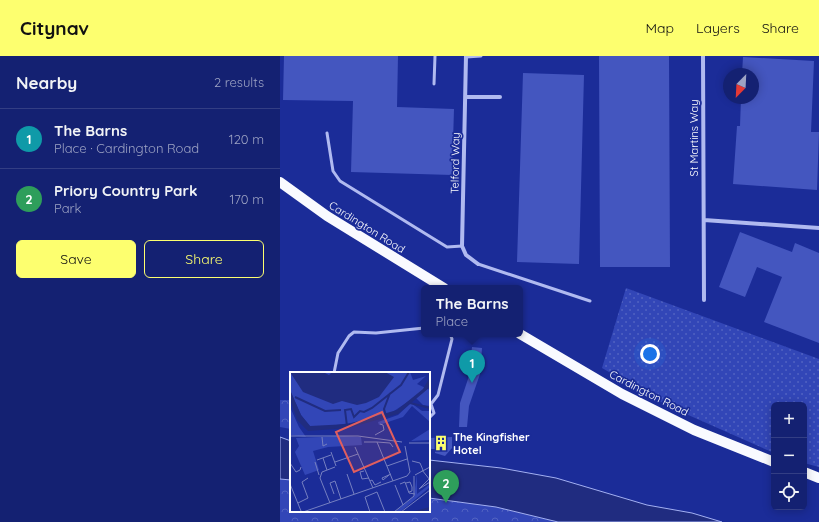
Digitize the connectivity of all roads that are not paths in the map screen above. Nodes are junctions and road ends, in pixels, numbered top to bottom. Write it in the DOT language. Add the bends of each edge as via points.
graph roads {
  1 [pos="435,56"];
  2 [pos="481,56"];
  3 [pos="703,56"];
  4 [pos="466,57"];
  5 [pos="434,84"];
  6 [pos="500,97"];
  7 [pos="466,98"];
  8 [pos="327,133"];
  9 [pos="280,182"];
  10 [pos="704,220"];
  11 [pos="819,228"];
  12 [pos="462,246"];
  13 [pos="478,264"];
  14 [pos="439,285"];
  15 [pos="704,300"];
  16 [pos="590,301"];
  17 [pos="421,328"];
  18 [pos="523,336"];
  19 [pos="451,337"];
  20 [pos="334,372"];
  21 [pos="430,404"];
  22 [pos="430,417"];
  23 [pos="771,461"];
  24 [pos="807,473"];
  25 [pos="819,478"];
  1 -- 5 [label="lane"];
  2 -- 4 [label="lane"];
  3 -- 10 [label="street, St Martins Way"];
  4 -- 7 [label="street, Telford Way"];
  6 -- 7 [label="street"];
  7 -- 12 [label="street, Telford Way"];
  8 -- 12 [label="lane" via="333,171 340,181 447,248"];
  9 -- 14 [label="main road, Cardington Road" via="327,216"];
  10 -- 11 [label="street"];
  10 -- 15 [label="street, St Martins Way"];
  12 -- 13 [label="street" via="466,255"];
  13 -- 16 [label="lane"];
  17 -- 20 [label="lane" via="376,333 354,332 348,336 338,353"];
  18 -- 23 [label="main road, Cardington Road" via="622,394 694,430"];
  19 -- 21 [label="lane" via="438,394"];
  21 -- 22 [label="lane" via="434,413"];
  24 -- 25 [label="main road"];
}
